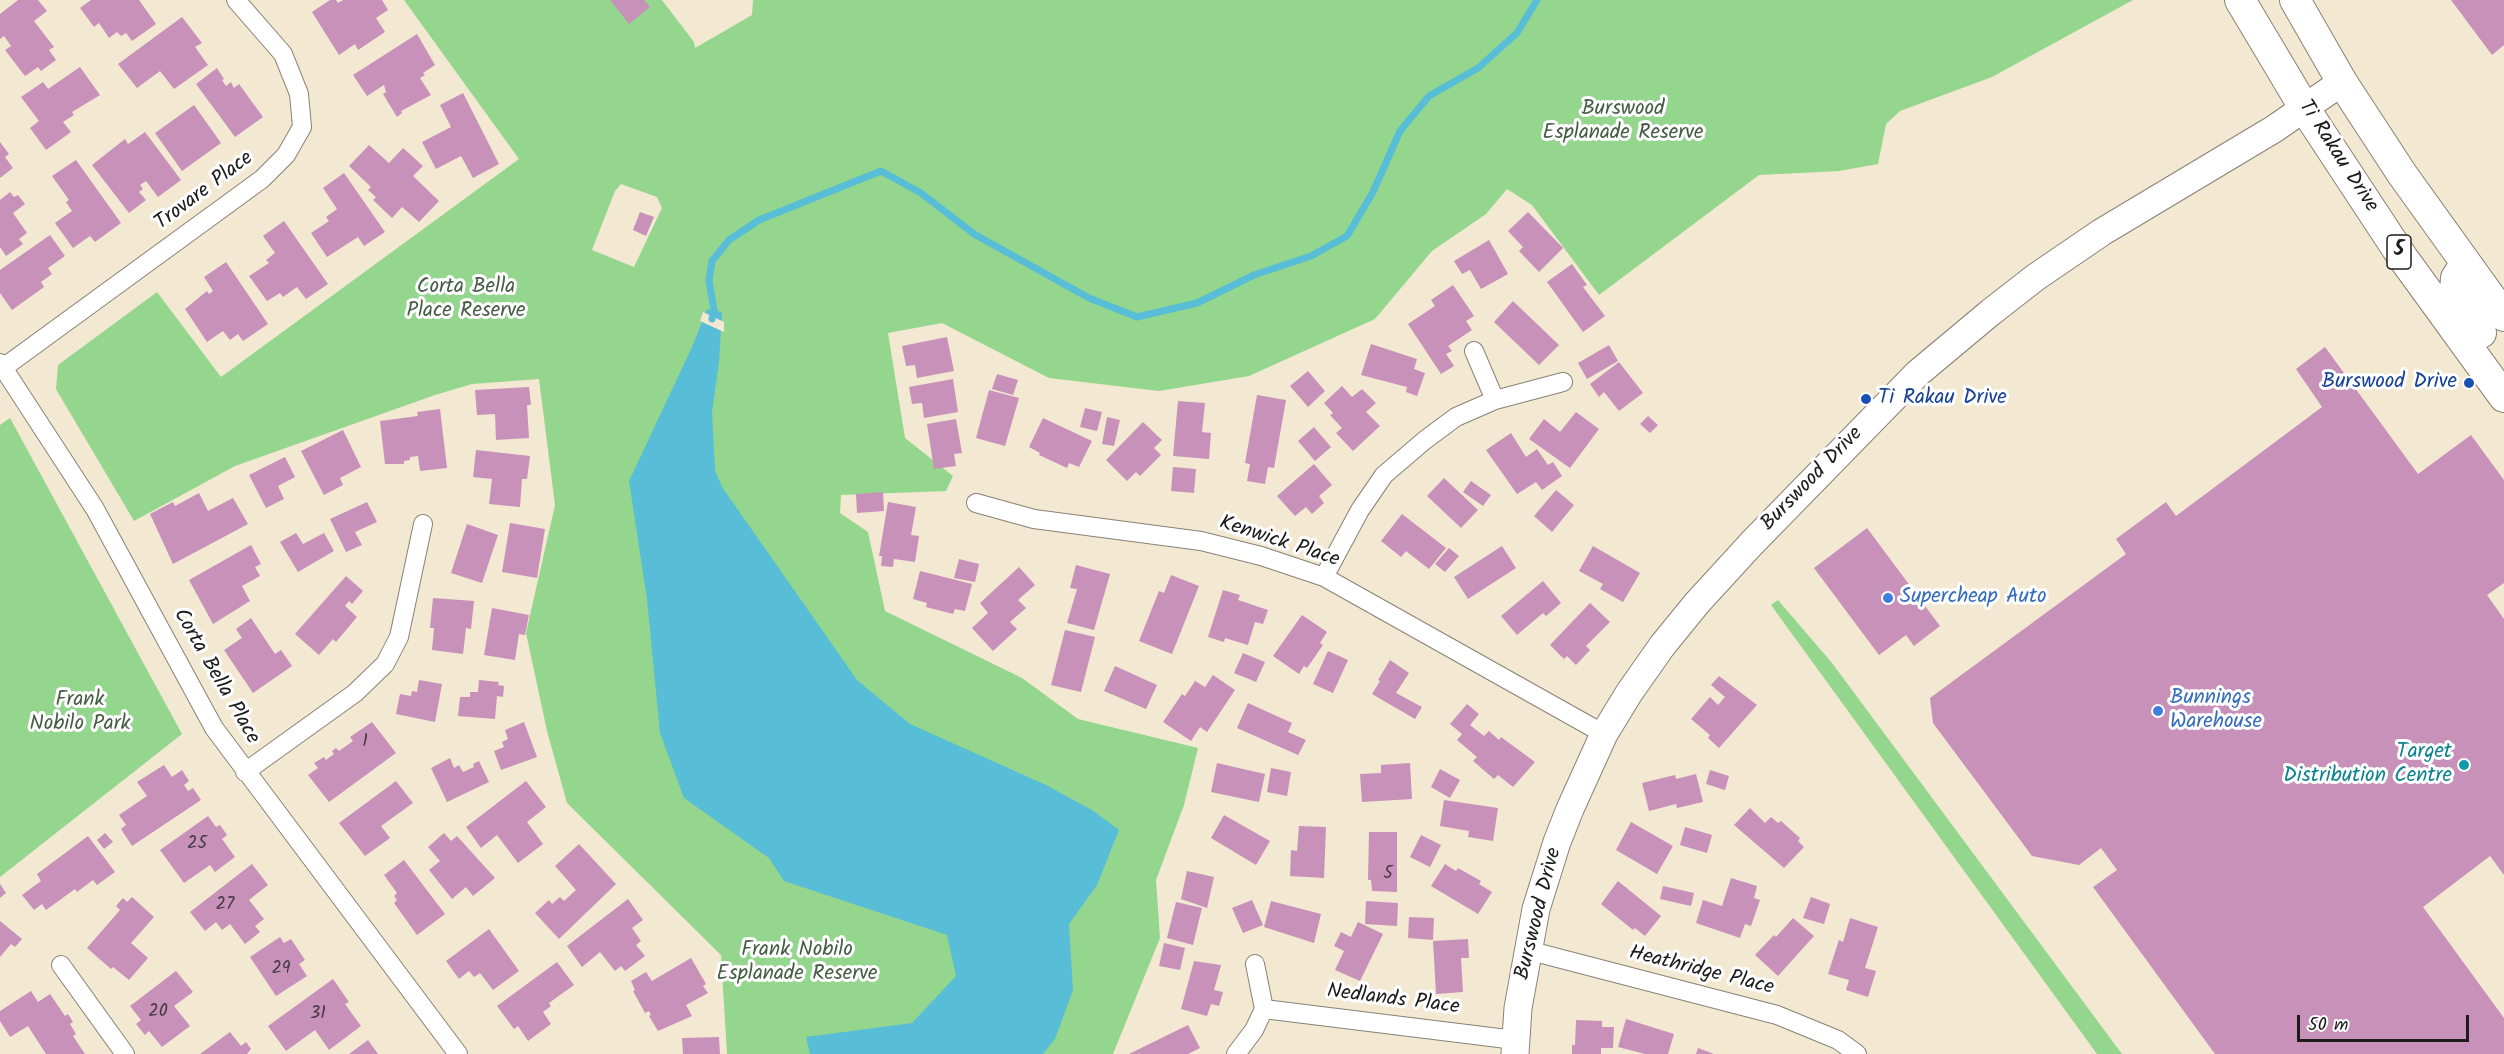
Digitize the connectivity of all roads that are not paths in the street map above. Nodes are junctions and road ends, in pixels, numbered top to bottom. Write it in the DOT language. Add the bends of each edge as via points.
graph roads {
  1 [pos="236,0"];
  2 [pos="2240,0"];
  3 [pos="2295,0"];
  4 [pos="2342,82"];
  5 [pos="2305,108"];
  6 [pos="2466,263"];
  7 [pos="2504,316"];
  8 [pos="1474,351"];
  9 [pos="2,366"];
  10 [pos="1563,382"];
  11 [pos="2502,394"];
  12 [pos="1495,400"];
  13 [pos="976,503"];
  14 [pos="423,524"];
  15 [pos="1324,577"];
  16 [pos="1604,734"];
  17 [pos="245,772"];
  18 [pos="1527,950"];
  19 [pos="1255,964"];
  20 [pos="62,965"];
  21 [pos="1264,1009"];
  22 [pos="1515,1047"];
  23 [pos="125,1054"];
  24 [pos="458,1054"];
  25 [pos="1236,1054"];
  26 [pos="1857,1054"];
  1 -- 9 [label="street, Trovare Place" via="283,54 299,94 302,127 286,155 262,179"];
  2 -- 5 [label="main road, Ti Rakau Drive / 5"];
  3 -- 4 [label="main road, 5"];
  4 -- 5 [label="street, Burswood Drive"];
  4 -- 6 [label="main road, 5"];
  5 -- 11 [label="main road, Ti Rakau Drive / 5" via="2403,258"];
  5 -- 16 [label="street, Burswood Drive" via="2075,250 1991,312 1918,374 1697,603 1662,646"];
  6 -- 7 [label="main road, 5"];
  6 -- 11 [label="main road" via="2456,278 2456,291 2460,303 2496,354"];
  8 -- 12 [label="street"];
  9 -- 17 [label="street, Corta Bella Place" via="95,509 214,728"];
  10 -- 12 [label="street"];
  12 -- 15 [label="street" via="1456,417 1384,475"];
  13 -- 15 [label="street, Kenwick Place" via="1034,519 1201,541"];
  14 -- 17 [label="street" via="399,637 385,664 355,693"];
  15 -- 16 [label="street, Kenwick Place"];
  16 -- 18 [label="street, Burswood Drive" via="1557,842"];
  17 -- 24 [label="street, Corta Bella Place"];
  18 -- 22 [label="street, Burswood Drive"];
  18 -- 26 [label="street, Heathridge Place" via="1777,1015 1838,1040"];
  19 -- 21 [label="street"];
  20 -- 23 [label="street"];
  21 -- 22 [label="street, Nedlands Place"];
  21 -- 25 [label="street"];
}
